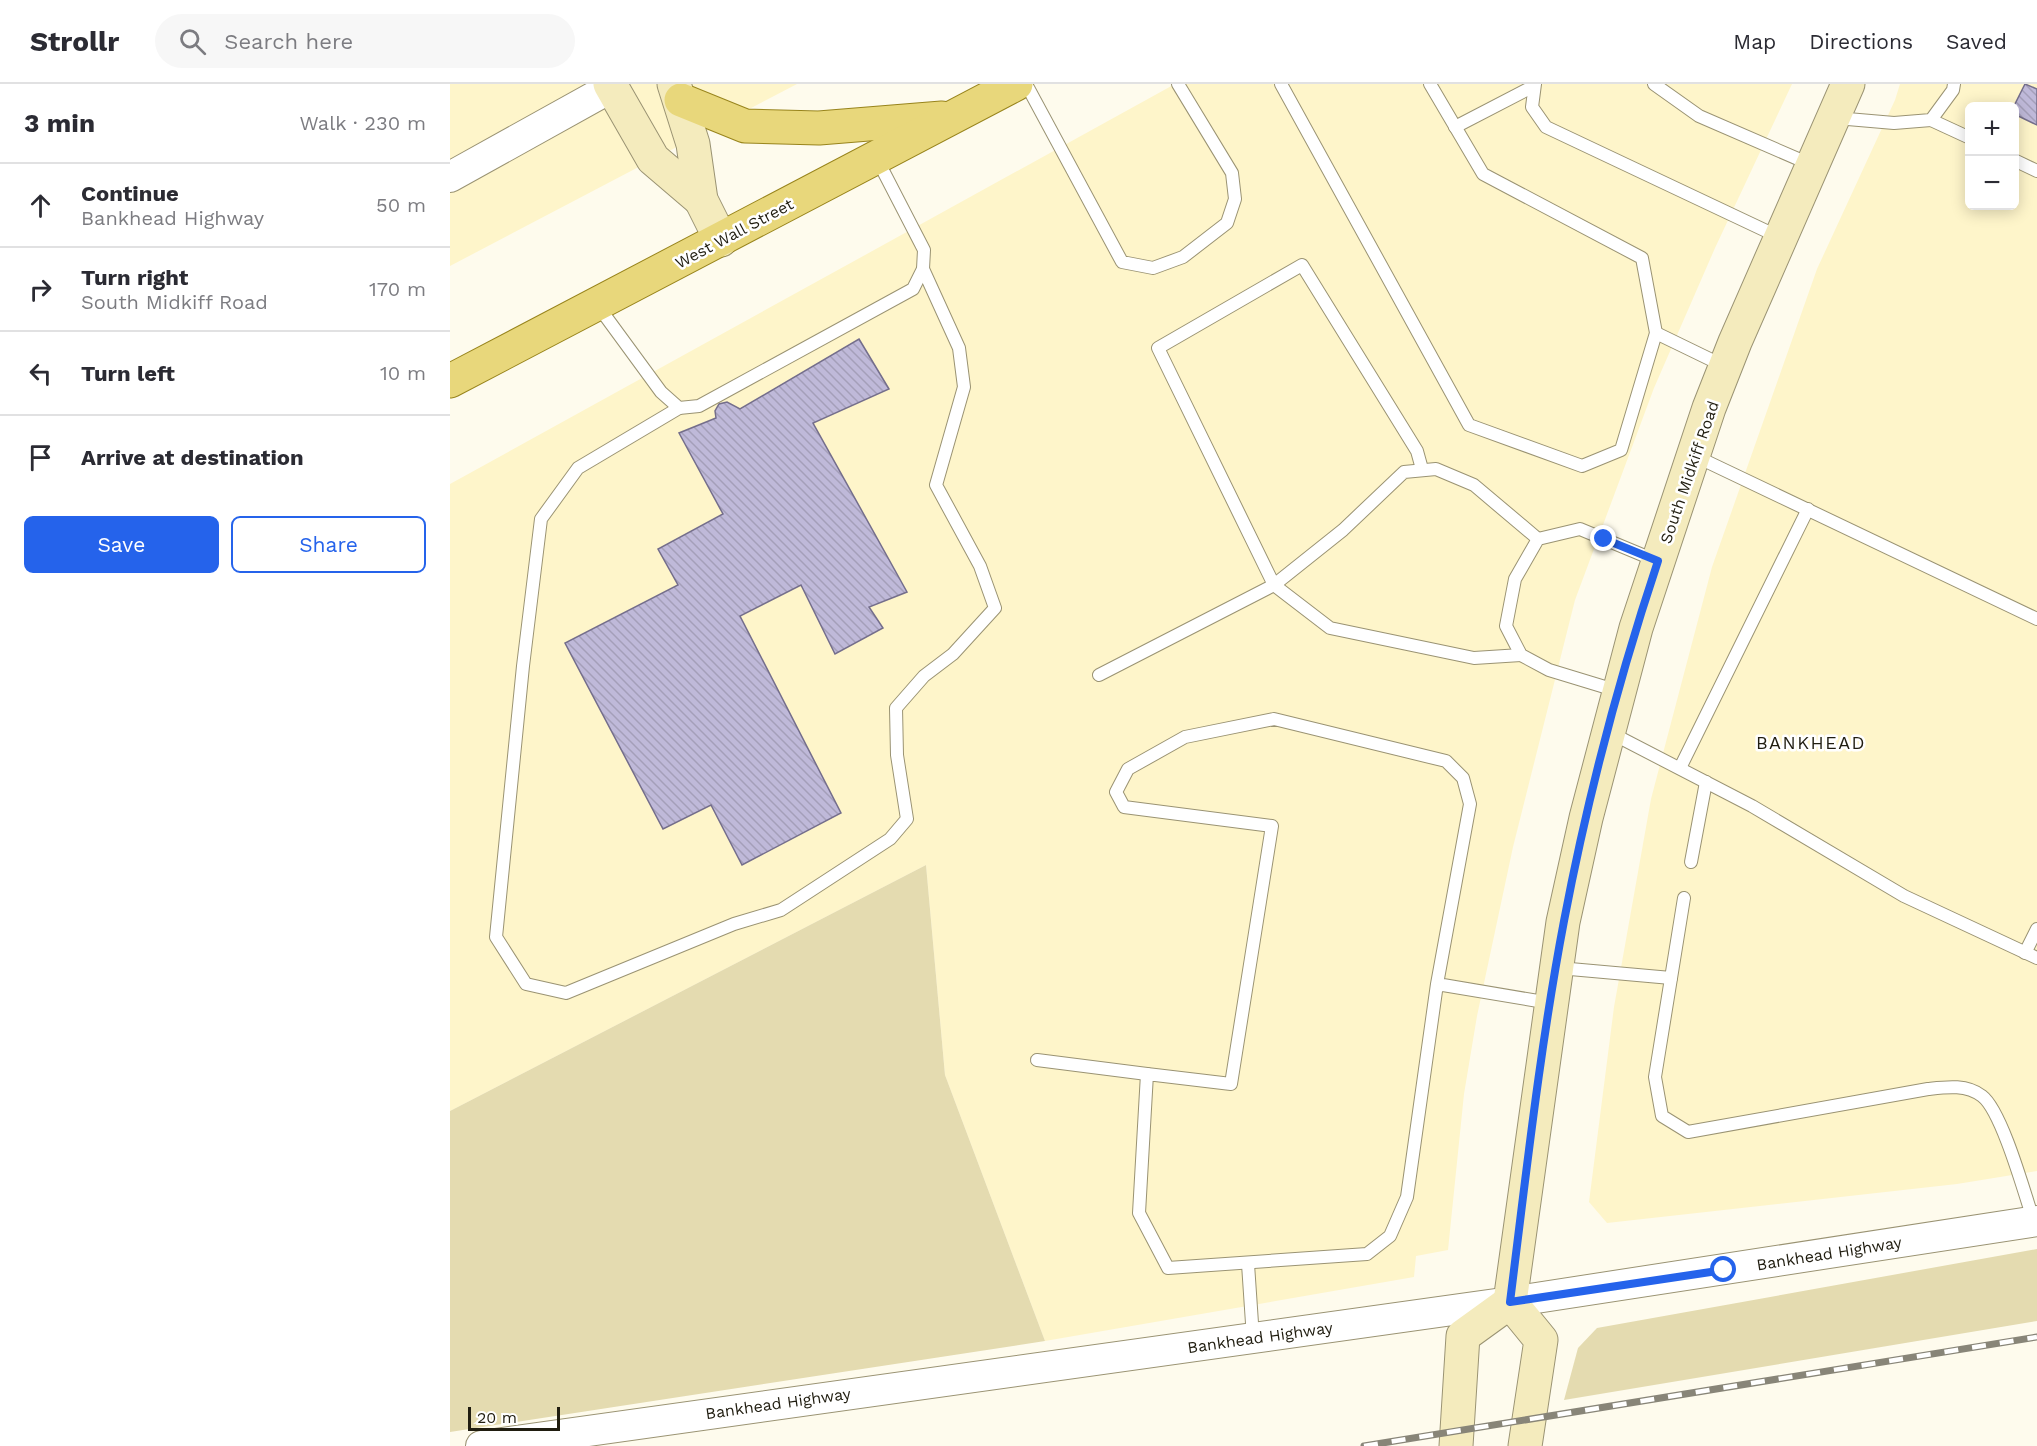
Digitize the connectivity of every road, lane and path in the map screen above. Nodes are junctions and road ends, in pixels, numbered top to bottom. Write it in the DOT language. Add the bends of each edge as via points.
graph roads {
  1 [pos="1016,84"];
  2 [pos="1026,84"];
  3 [pos="1178,84"];
  4 [pos="1281,84"];
  5 [pos="1430,84"];
  6 [pos="1654,84"];
  7 [pos="1848,84"];
  8 [pos="1954,84"];
  9 [pos="1534,85"];
  10 [pos="611,86"];
  11 [pos="677,92"];
  12 [pos="956,116"];
  13 [pos="1834,118"];
  14 [pos="1931,120"];
  15 [pos="1455,127"];
  16 [pos="1965,136"];
  17 [pos="876,158"];
  18 [pos="2019,162"];
  19 [pos="1813,166"];
  20 [pos="2037,171"];
  21 [pos="451,174"];
  22 [pos="701,200"];
  23 [pos="1781,238"];
  24 [pos="721,240"];
  25 [pos="923,269"];
  26 [pos="597,304"];
  27 [pos="1656,333"];
  28 [pos="1725,367"];
  29 [pos="450,381"];
  30 [pos="679,408"];
  31 [pos="1694,455"];
  32 [pos="1422,469"];
  33 [pos="1808,509"];
  34 [pos="1538,538"];
  35 [pos="1658,561"];
  36 [pos="1274,585"];
  37 [pos="2037,620"];
  38 [pos="1521,655"];
  39 [pos="1099,675"];
  40 [pos="1619,692"];
  41 [pos="1609,732"];
  42 [pos="1680,768"];
  43 [pos="1706,782"];
  44 [pos="1691,862"];
  45 [pos="1684,898"];
  46 [pos="2037,929"];
  47 [pos="2025,953"];
  48 [pos="2037,958"];
  49 [pos="1557,968"];
  50 [pos="1671,978"];
  51 [pos="1437,984"];
  52 [pos="1551,1004"];
  53 [pos="1037,1060"];
  54 [pos="1147,1074"];
  55 [pos="2035,1221"];
  56 [pos="1248,1264"];
  57 [pos="1510,1302"];
  58 [pos="1253,1338"];
  59 [pos="481,1446"];
  60 [pos="1456,1446"];
  61 [pos="1525,1446"];
  1 -- 12 [label="main road, West Wall Street"];
  2 -- 3 [label="lane" via="1122,262 1153,268 1183,257 1227,223 1235,199 1232,173"];
  4 -- 27 [label="lane" via="1469,425 1582,466 1621,450"];
  5 -- 15 [label="lane"];
  6 -- 19 [label="lane" via="1699,116"];
  7 -- 13 [label="main road, South Midkiff Road"];
  8 -- 14 [label="lane"];
  9 -- 15 [label="lane"];
  9 -- 23 [label="lane" via="1532,106 1546,126"];
  10 -- 21 [label="street"];
  10 -- 22 [label="main road" via="653,159"];
  11 -- 12 [label="main road" via="745,126 819,128"];
  11 -- 22 [label="main road" via="693,144"];
  12 -- 17 [label="main road, West Wall Street"];
  13 -- 14 [label="lane" via="1894,123"];
  13 -- 19 [label="main road, South Midkiff Road"];
  14 -- 16 [label="lane"];
  15 -- 27 [label="lane" via="1483,174 1642,258"];
  17 -- 24 [label="main road, West Wall Street"];
  17 -- 25 [label="lane" via="924,250"];
  18 -- 20 [label="lane"];
  19 -- 23 [label="main road, South Midkiff Road"];
  22 -- 24 [label="main road"];
  23 -- 28 [label="main road, South Midkiff Road"];
  24 -- 26 [label="main road, West Wall Street"];
  25 -- 30 [label="lane" via="913,289 699,406"];
  25 -- 30 [label="lane" via="960,348 964,387 936,484 980,566 995,608 896,708 897,754 907,819 890,839 781,909 734,924 566,993 526,984 496,937 522,666 541,519 578,468"];
  26 -- 29 [label="main road, West Wall Street"];
  26 -- 30 [label="lane" via="661,392"];
  27 -- 28 [label="lane"];
  28 -- 31 [label="main road, South Midkiff Road"];
  31 -- 33 [label="lane"];
  31 -- 35 [label="main road, South Midkiff Road"];
  32 -- 34 [label="lane" via="1436,469 1474,485"];
  32 -- 36 [label="lane" via="1404,472 1343,530"];
  32 -- 36 [label="lane" via="1417,451 1302,265 1158,348"];
  33 -- 37 [label="lane"];
  33 -- 42 [label="lane"];
  34 -- 35 [label="lane" via="1580,529"];
  34 -- 38 [label="lane" via="1515,579 1506,626"];
  35 -- 40 [label="main road, South Midkiff Road"];
  36 -- 38 [label="lane" via="1330,628 1474,658"];
  36 -- 39 [label="lane"];
  38 -- 40 [label="lane" via="1549,670"];
  40 -- 41 [label="main road, South Midkiff Road"];
  41 -- 42 [label="lane"];
  41 -- 49 [label="main road, South Midkiff Road" via="1581,841"];
  42 -- 43 [label="lane"];
  43 -- 44 [label="lane"];
  43 -- 47 [label="lane" via="1904,896"];
  45 -- 50 [label="lane"];
  46 -- 47 [label="lane"];
  47 -- 48 [label="lane"];
  49 -- 50 [label="lane"];
  49 -- 52 [label="main road, South Midkiff Road"];
  50 -- 55 [label="lane" via="1655,1077 1662,1116 1688,1132 1960,1086 1983,1096 2006,1135"];
  51 -- 52 [label="lane"];
  51 -- 54 [label="lane" via="1470,804 1462,778 1446,761 1274,719 1185,737 1128,769 1116,792 1124,807 1272,826 1232,1084"];
  51 -- 56 [label="lane" via="1407,1197 1390,1236 1367,1254"];
  52 -- 57 [label="main road, South Midkiff Road"];
  53 -- 54 [label="lane"];
  54 -- 56 [label="lane" via="1139,1213 1168,1268"];
  55 -- 57 [label="street, Bankhead Highway"];
  56 -- 58 [label="lane"];
  57 -- 58 [label="street, Bankhead Highway"];
  57 -- 60 [label="main road" via="1463,1336"];
  57 -- 61 [label="main road" via="1541,1340"];
  58 -- 59 [label="street, Bankhead Highway"];
}
